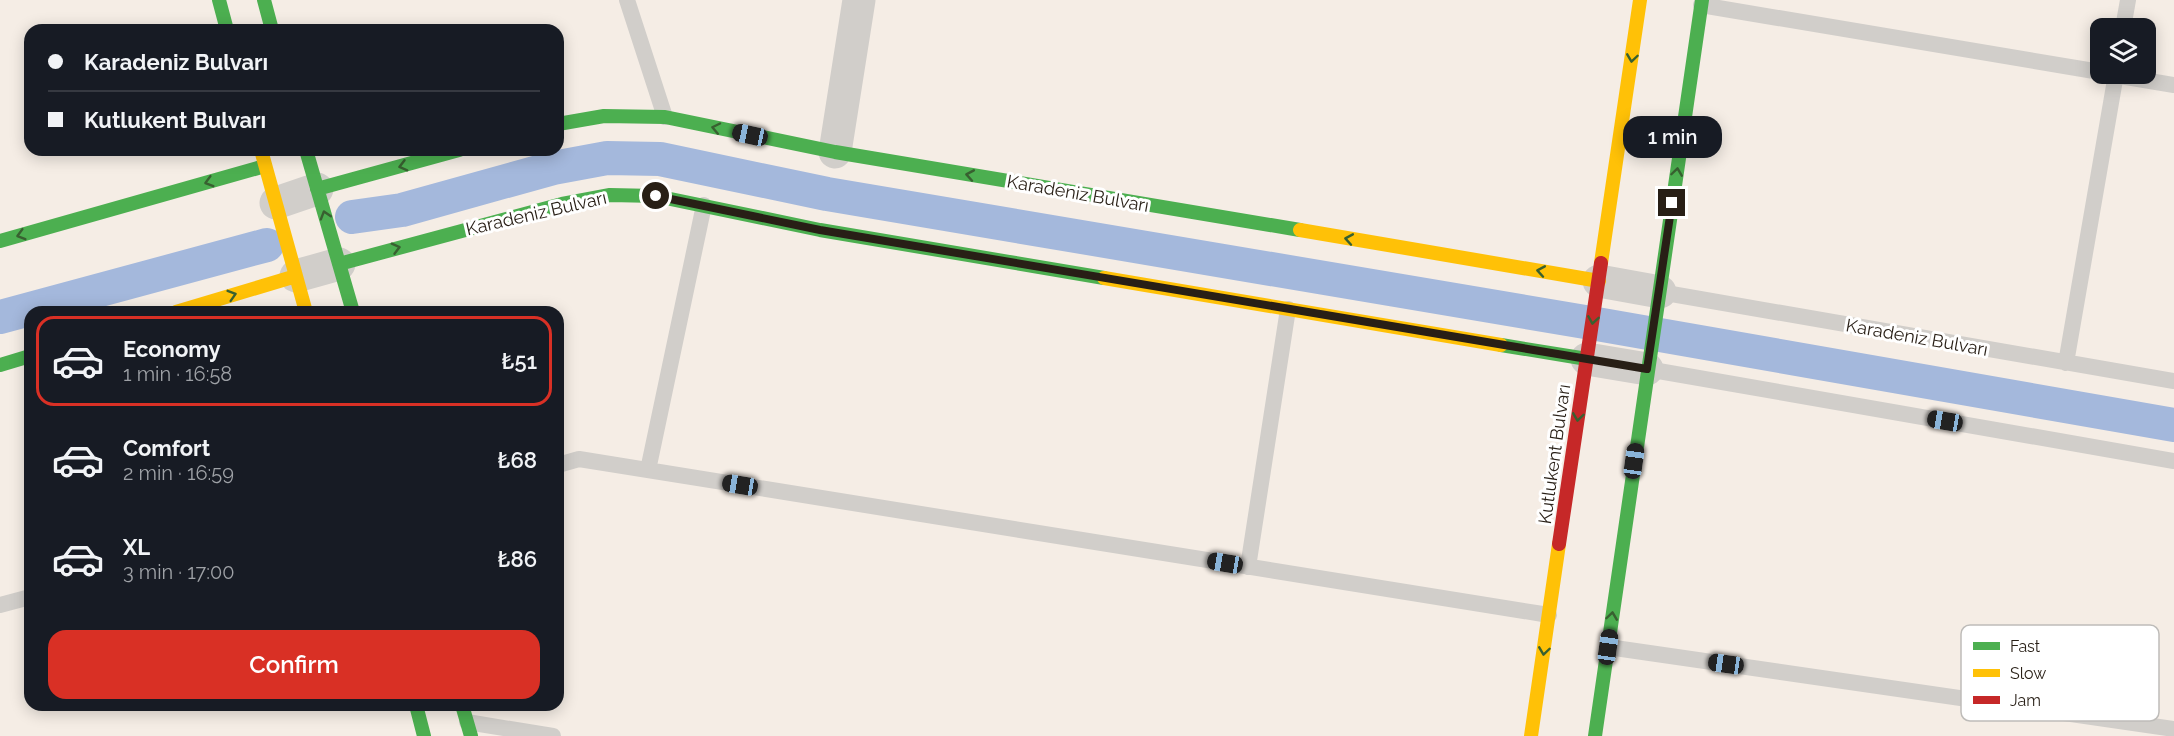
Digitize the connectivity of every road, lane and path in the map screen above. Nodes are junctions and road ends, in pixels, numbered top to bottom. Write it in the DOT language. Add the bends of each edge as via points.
graph roads {
  1 [pos="219,0"];
  2 [pos="264,0"];
  3 [pos="627,0"];
  4 [pos="859,0"];
  5 [pos="1637,0"];
  6 [pos="2128,0"];
  7 [pos="1701,2"];
  8 [pos="2125,18"];
  9 [pos="225,24"];
  10 [pos="270,24"];
  11 [pos="2090,70"];
  12 [pos="2156,82"];
  13 [pos="2108,84"];
  14 [pos="2174,85"];
  15 [pos="664,117"];
  16 [pos="564,123"];
  17 [pos="835,152"];
  18 [pos="262,156"];
  19 [pos="308,156"];
  20 [pos="437,156"];
  21 [pos="265,166"];
  22 [pos="317,189"];
  23 [pos="276,202"];
  24 [pos="704,206"];
  25 [pos="0,241"];
  26 [pos="339,264"];
  27 [pos="296,276"];
  28 [pos="1599,281"];
  29 [pos="1660,292"];
  30 [pos="196,306"];
  31 [pos="304,306"];
  32 [pos="351,306"];
  33 [pos="1288,309"];
  34 [pos="24,358"];
  35 [pos="1587,359"];
  36 [pos="2066,363"];
  37 [pos="0,365"];
  38 [pos="1647,369"];
  39 [pos="2174,381"];
  40 [pos="2174,461"];
  41 [pos="564,463"];
  42 [pos="648,470"];
  43 [pos="1248,567"];
  44 [pos="24,599"];
  45 [pos="0,605"];
  46 [pos="1549,615"];
  47 [pos="1608,647"];
  48 [pos="1961,698"];
  49 [pos="418,711"];
  50 [pos="464,711"];
  51 [pos="2119,721"];
  52 [pos="469,729"];
  53 [pos="2174,729"];
  54 [pos="424,736"];
  55 [pos="553,736"];
  56 [pos="1531,736"];
  57 [pos="1595,736"];
  1 -- 9 [label="street"];
  2 -- 10 [label="street"];
  3 -- 15 [label="lane"];
  4 -- 17 [label="street"];
  5 -- 28 [label="street, Kutlukent Bulvarı, one-way"];
  6 -- 8 [label="lane"];
  7 -- 11 [label="lane"];
  29 -- 7 [label="street, one-way"];
  12 -- 14 [label="lane"];
  13 -- 36 [label="lane"];
  15 -- 16 [label="street, Karadeniz Bulvarı" via="603,116"];
  17 -- 15 [label="street, Karadeniz Bulvarı, one-way"];
  28 -- 17 [label="street, Karadeniz Bulvarı, one-way"];
  18 -- 21 [label="street"];
  19 -- 22 [label="street"];
  20 -- 22 [label="street, one-way"];
  21 -- 23 [label="street"];
  21 -- 25 [label="street, one-way"];
  22 -- 23 [label="street"];
  26 -- 22 [label="street, one-way"];
  23 -- 27 [label="street"];
  26 -- 24 [label="street, Karadeniz Bulvarı, one-way" via="562,204 610,195 656,196"];
  24 -- 33 [label="street, Karadeniz Bulvarı" via="820,230"];
  24 -- 42 [label="lane"];
  26 -- 27 [label="street"];
  26 -- 32 [label="street"];
  30 -- 27 [label="street, one-way"];
  27 -- 31 [label="street"];
  28 -- 29 [label="street"];
  28 -- 35 [label="street, Kutlukent Bulvarı, one-way"];
  29 -- 36 [label="lane, Karadeniz Bulvarı"];
  29 -- 38 [label="street"];
  33 -- 35 [label="street, Karadeniz Bulvarı"];
  33 -- 43 [label="lane"];
  34 -- 37 [label="street"];
  35 -- 38 [label="street"];
  35 -- 46 [label="street, Kutlukent Bulvarı, one-way"];
  36 -- 39 [label="lane, Karadeniz Bulvarı"];
  38 -- 40 [label="lane"];
  47 -- 38 [label="street, one-way"];
  41 -- 42 [label="lane" via="579,459"];
  42 -- 43 [label="lane"];
  43 -- 46 [label="lane"];
  44 -- 45 [label="lane"];
  46 -- 56 [label="street, Kutlukent Bulvarı, one-way"];
  47 -- 48 [label="lane"];
  47 -- 57 [label="street"];
  49 -- 54 [label="street"];
  50 -- 52 [label="street"];
  51 -- 53 [label="lane"];
  52 -- 55 [label="lane"];
}
